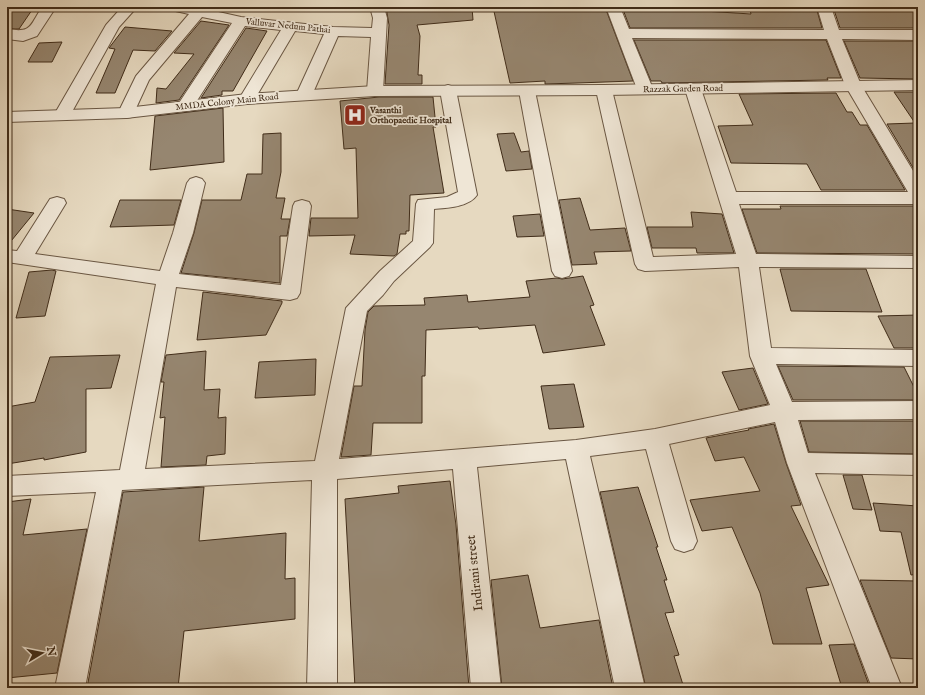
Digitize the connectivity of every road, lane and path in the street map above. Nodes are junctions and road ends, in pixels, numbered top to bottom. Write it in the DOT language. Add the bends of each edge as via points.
graph roads {
  1 [pos="49,7"];
  2 [pos="130,7"];
  3 [pos="176,7"];
  4 [pos="377,7"];
  5 [pos="613,7"];
  6 [pos="824,7"];
  7 [pos="199,12"];
  8 [pos="241,21"];
  9 [pos="290,26"];
  10 [pos="333,31"];
  11 [pos="623,32"];
  12 [pos="378,33"];
  13 [pos="832,33"];
  14 [pos="7,34"];
  15 [pos="918,35"];
  16 [pos="853,85"];
  17 [pos="918,85"];
  18 [pos="646,89"];
  19 [pos="693,89"];
  20 [pos="448,90"];
  21 [pos="604,90"];
  22 [pos="375,91"];
  23 [pos="526,91"];
  24 [pos="304,95"];
  25 [pos="247,100"];
  26 [pos="185,106"];
  27 [pos="126,113"];
  28 [pos="62,115"];
  29 [pos="7,117"];
  30 [pos="196,183"];
  31 [pos="918,196"];
  32 [pos="727,198"];
  33 [pos="57,203"];
  34 [pos="302,206"];
  35 [pos="15,257"];
  36 [pos="748,260"];
  37 [pos="918,262"];
  38 [pos="562,271"];
  39 [pos="167,279"];
  40 [pos="761,356"];
  41 [pos="918,358"];
  42 [pos="918,410"];
  43 [pos="784,411"];
  44 [pos="655,438"];
  45 [pos="576,449"];
  46 [pos="464,458"];
  47 [pos="799,463"];
  48 [pos="918,465"];
  49 [pos="325,470"];
  50 [pos="121,480"];
  51 [pos="7,486"];
  52 [pos="684,541"];
  53 [pos="70,688"];
  54 [pos="322,688"];
  55 [pos="486,688"];
  56 [pos="630,688"];
  57 [pos="887,688"];
  1 -- 14 [label="street" via="32,33"];
  2 -- 28 [label="street" via="113,25"];
  3 -- 7 [label="street, Valluvar Nedum Pathai"];
  4 -- 12 [label="street" via="380,18"];
  5 -- 11 [label="street"];
  6 -- 13 [label="street"];
  7 -- 8 [label="street, Valluvar Nedum Pathai"];
  7 -- 27 [label="street" via="142,79"];
  8 -- 9 [label="street, Valluvar Nedum Pathai"];
  8 -- 26 [label="street"];
  9 -- 10 [label="street, Valluvar Nedum Pathai"];
  9 -- 25 [label="street"];
  10 -- 12 [label="street, Valluvar Nedum Pathai"];
  10 -- 24 [label="street"];
  11 -- 13 [label="street"];
  11 -- 18 [label="street"];
  12 -- 22 [label="street"];
  13 -- 15 [label="street"];
  13 -- 16 [label="street"];
  16 -- 17 [label="street, Razzak Garden Road"];
  16 -- 19 [label="street, Razzak Garden Road"];
  16 -- 31 [label="street"];
  18 -- 19 [label="street, Razzak Garden Road"];
  18 -- 21 [label="street, Razzak Garden Road"];
  19 -- 32 [label="street"];
  20 -- 22 [label="street, MMDA Colony Main Road"];
  20 -- 23 [label="street, Razzak Garden Road"];
  20 -- 49 [label="street" via="468,196 450,202 425,204 423,243 357,308"];
  21 -- 23 [label="street, Razzak Garden Road"];
  21 -- 36 [label="street" via="645,264"];
  22 -- 24 [label="street, MMDA Colony Main Road"];
  23 -- 38 [label="street"];
  24 -- 25 [label="street, MMDA Colony Main Road"];
  25 -- 26 [label="street, MMDA Colony Main Road"];
  26 -- 27 [label="street, MMDA Colony Main Road"];
  27 -- 28 [label="street, MMDA Colony Main Road"];
  28 -- 29 [label="street, MMDA Colony Main Road"];
  30 -- 39 [label="street" via="183,233"];
  31 -- 32 [label="street"];
  32 -- 36 [label="street"];
  33 -- 35 [label="street"];
  34 -- 39 [label="street" via="290,293"];
  35 -- 39 [label="street"];
  36 -- 37 [label="street"];
  36 -- 40 [label="street"];
  39 -- 50 [label="street"];
  40 -- 41 [label="street"];
  40 -- 43 [label="street"];
  42 -- 43 [label="street"];
  43 -- 44 [label="street"];
  43 -- 47 [label="street"];
  44 -- 45 [label="street"];
  44 -- 52 [label="street"];
  45 -- 46 [label="street"];
  45 -- 56 [label="street"];
  46 -- 49 [label="street"];
  46 -- 55 [label="street, Indirani street"];
  47 -- 48 [label="street"];
  47 -- 57 [label="street"];
  49 -- 50 [label="street"];
  49 -- 54 [label="street"];
  50 -- 51 [label="street"];
  50 -- 53 [label="street"];
}
